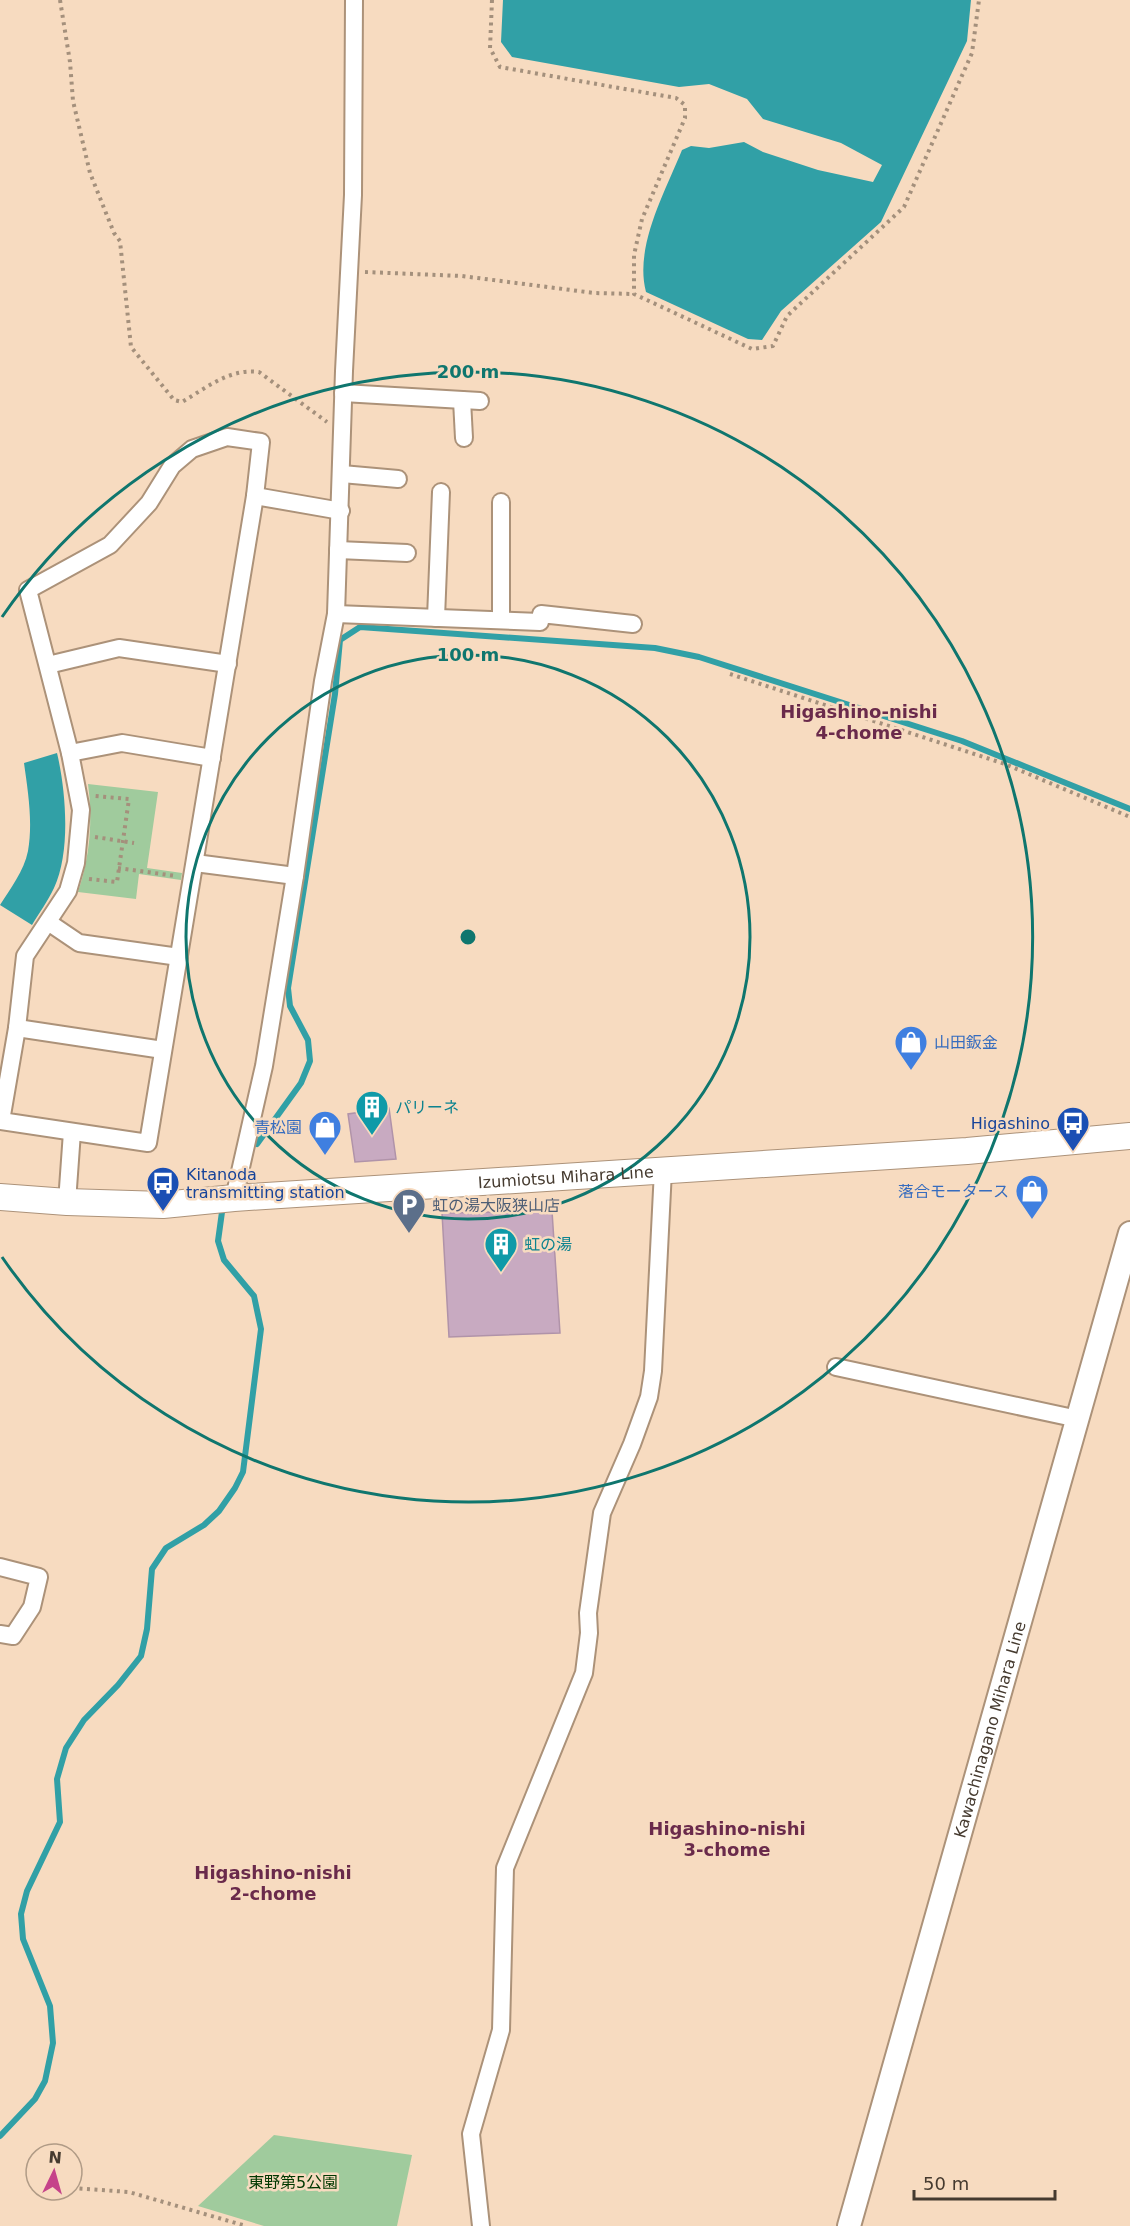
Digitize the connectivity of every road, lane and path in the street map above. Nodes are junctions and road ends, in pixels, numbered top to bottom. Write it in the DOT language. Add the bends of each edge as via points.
graph roads {
  1 [pos="60,0"];
  2 [pos="354,0"];
  3 [pos="492,0"];
  4 [pos="979,0"];
  5 [pos="349,271"];
  6 [pos="634,294"];
  7 [pos="344,393"];
  8 [pos="462,400"];
  9 [pos="480,401"];
  10 [pos="343,433"];
  11 [pos="464,438"];
  12 [pos="342,474"];
  13 [pos="398,479"];
  14 [pos="441,492"];
  15 [pos="255,496"];
  16 [pos="501,502"];
  17 [pos="341,511"];
  18 [pos="338,550"];
  19 [pos="407,553"];
  20 [pos="336,614"];
  21 [pos="436,618"];
  22 [pos="501,620"];
  23 [pos="633,624"];
  24 [pos="228,664"];
  25 [pos="48,665"];
  26 [pos="730,674"];
  27 [pos="70,753"];
  28 [pos="212,758"];
  29 [pos="79,794"];
  30 [pos="1130,817"];
  31 [pos="79,835"];
  32 [pos="122,841"];
  33 [pos="134,843"];
  34 [pos="118,868"];
  35 [pos="193,870"];
  36 [pos="295,876"];
  37 [pos="72,878"];
  38 [pos="48,922"];
  39 [pos="179,957"];
  40 [pos="17,1028"];
  41 [pos="163,1050"];
  42 [pos="72,1132"];
  43 [pos="1130,1136"];
  44 [pos="663,1170"];
  45 [pos="0,1197"];
  46 [pos="234,1198"];
  47 [pos="67,1202"];
  48 [pos="1130,1233"];
  49 [pos="836,1367"];
  50 [pos="1078,1419"];
  51 [pos="0,1567"];
  52 [pos="0,1634"];
  53 [pos="84,2189"];
  54 [pos="246,2226"];
  55 [pos="481,2226"];
  56 [pos="849,2226"];
  1 -- 10 [label="path" via="73,101 90,173 120,241 132,347 174,400 182,402 234,373 259,372"];
  2 -- 5 [label="street"];
  3 -- 6 [label="path" via="490,48 500,67 676,98 685,105 685,118 642,219 634,255"];
  4 -- 6 [label="path" via="972,53 904,207 787,316 773,346 752,349"];
  5 -- 6 [label="path" via="462,276 594,293"];
  5 -- 7 [label="street"];
  7 -- 8 [label="street"];
  7 -- 10 [label="street"];
  8 -- 9 [label="street"];
  8 -- 11 [label="street"];
  10 -- 12 [label="street"];
  12 -- 13 [label="street"];
  12 -- 17 [label="street"];
  14 -- 21 [label="street"];
  15 -- 17 [label="street"];
  15 -- 24 [label="street"];
  15 -- 25 [label="street" via="261,442 227,437 192,449 172,466 149,503 110,545 28,590"];
  16 -- 22 [label="street"];
  17 -- 18 [label="street"];
  18 -- 19 [label="street"];
  18 -- 20 [label="street"];
  20 -- 21 [label="street"];
  20 -- 36 [label="street"];
  21 -- 22 [label="street"];
  22 -- 23 [label="street" via="540,622 541,614"];
  24 -- 25 [label="street" via="119,648"];
  24 -- 28 [label="street"];
  25 -- 27 [label="street"];
  26 -- 30 [label="path" via="1005,764"];
  27 -- 28 [label="street" via="122,742"];
  27 -- 29 [label="street"];
  28 -- 35 [label="street"];
  29 -- 31 [label="street"];
  29 -- 32 [label="path" via="129,799"];
  31 -- 32 [label="path"];
  31 -- 37 [label="street"];
  32 -- 33 [label="path"];
  32 -- 34 [label="path"];
  34 -- 35 [label="path"];
  34 -- 37 [label="path" via="117,882"];
  35 -- 36 [label="street"];
  35 -- 39 [label="street"];
  36 -- 46 [label="street" via="264,1066"];
  37 -- 38 [label="street"];
  38 -- 39 [label="street" via="79,943"];
  38 -- 40 [label="street" via="25,956"];
  39 -- 41 [label="street"];
  40 -- 41 [label="street"];
  40 -- 42 [label="street" via="1,1121"];
  41 -- 42 [label="street" via="148,1143"];
  42 -- 47 [label="street"];
  43 -- 44 [label="main road, Izumiotsu Mihara Line" via="967,1151"];
  44 -- 46 [label="main road, Izumiotsu Mihara Line"];
  44 -- 55 [label="street" via="649,1397 602,1513 584,1673 505,1868 501,2030 471,2134"];
  45 -- 47 [label="main road, Izumiotsu Mihara Line"];
  46 -- 47 [label="main road, Izumiotsu Mihara Line" via="163,1204"];
  48 -- 50 [label="main road, Kawachinagano Mihara Line"];
  49 -- 50 [label="street"];
  50 -- 56 [label="main road, Kawachinagano Mihara Line"];
  51 -- 52 [label="street" via="39,1577 32,1608 14,1636"];
  53 -- 54 [label="path" via="129,2192"];
}
